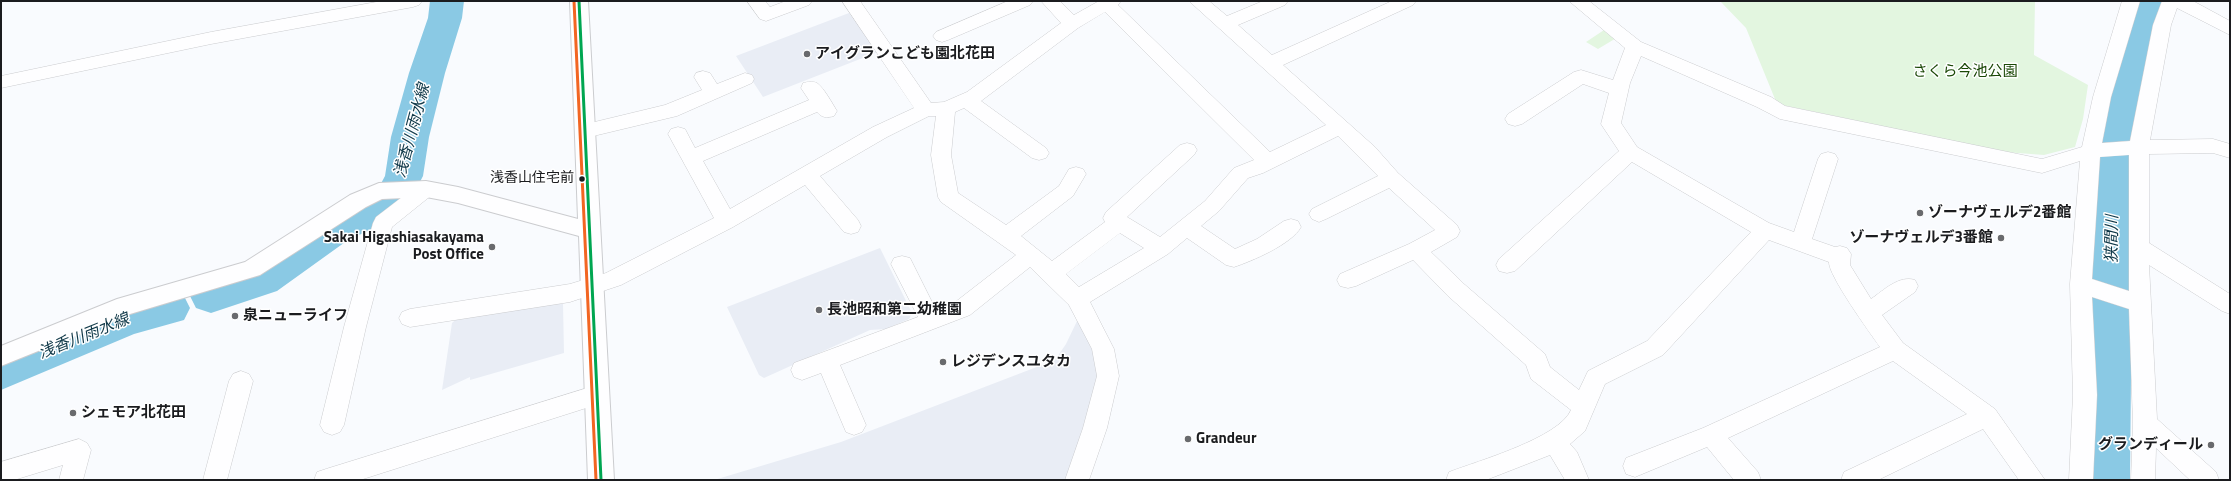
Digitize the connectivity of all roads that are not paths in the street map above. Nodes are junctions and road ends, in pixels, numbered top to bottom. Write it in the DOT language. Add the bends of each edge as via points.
graph roads {
  1 [pos="413,1"];
  2 [pos="579,1"];
  3 [pos="756,1"];
  4 [pos="803,1"];
  5 [pos="851,1"];
  6 [pos="1024,1"];
  7 [pos="1050,1"];
  8 [pos="1198,1"];
  9 [pos="1279,1"];
  10 [pos="1407,1"];
  11 [pos="1578,1"];
  12 [pos="2131,1"];
  13 [pos="2171,1"];
  14 [pos="2179,1"];
  15 [pos="1109,2"];
  16 [pos="1072,24"];
  17 [pos="1225,24"];
  18 [pos="2230,29"];
  19 [pos="942,36"];
  20 [pos="1635,46"];
  21 [pos="1269,64"];
  22 [pos="745,79"];
  23 [pos="1,82"];
  24 [pos="1620,90"];
  25 [pos="819,100"];
  26 [pos="966,100"];
  27 [pos="946,108"];
  28 [pos="926,110"];
  29 [pos="1515,119"];
  30 [pos="1339,127"];
  31 [pos="585,131"];
  32 [pos="678,134"];
  33 [pos="2139,147"];
  34 [pos="1187,150"];
  35 [pos="2092,151"];
  36 [pos="2230,151"];
  37 [pos="1630,152"];
  38 [pos="1039,153"];
  39 [pos="690,158"];
  40 [pos="1828,159"];
  41 [pos="1267,161"];
  42 [pos="806,174"];
  43 [pos="1076,174"];
  44 [pos="1391,178"];
  45 [pos="420,189"];
  46 [pos="1319,214"];
  47 [pos="726,221"];
  48 [pos="1119,222"];
  49 [pos="851,226"];
  50 [pos="1187,227"];
  51 [pos="1291,227"];
  52 [pos="1762,228"];
  53 [pos="590,230"];
  54 [pos="1006,236"];
  55 [pos="1801,242"];
  56 [pos="2138,247"];
  57 [pos="1161,248"];
  58 [pos="1416,250"];
  59 [pos="1030,256"];
  60 [pos="902,264"];
  61 [pos="1507,265"];
  62 [pos="1052,272"];
  63 [pos="1348,280"];
  64 [pos="2081,284"];
  65 [pos="1907,286"];
  66 [pos="592,287"];
  67 [pos="1077,299"];
  68 [pos="2140,304"];
  69 [pos="2230,305"];
  70 [pos="1868,313"];
  71 [pos="410,318"];
  72 [pos="930,321"];
  73 [pos="1895,350"];
  74 [pos="1,356"];
  75 [pos="827,360"];
  76 [pos="802,370"];
  77 [pos="242,381"];
  78 [pos="597,395"];
  79 [pos="1585,408"];
  80 [pos="1987,416"];
  81 [pos="2145,423"];
  82 [pos="332,425"];
  83 [pos="854,425"];
  84 [pos="1711,435"];
  85 [pos="1555,442"];
  86 [pos="1635,466"];
  87 [pos="1,473"];
  88 [pos="71,480"];
  89 [pos="215,480"];
  90 [pos="326,480"];
  91 [pos="601,480"];
  92 [pos="1077,480"];
  93 [pos="1458,480"];
  94 [pos="1577,480"];
  95 [pos="1749,480"];
  96 [pos="1853,480"];
  97 [pos="2033,480"];
  98 [pos="2081,480"];
  99 [pos="2143,480"];
  100 [pos="2207,480"];
  1 -- 23 [label="street" via="211,38"];
  2 -- 31 [label="main road"];
  3 -- 4 [label="street" via="766,15"];
  5 -- 28 [label="street"];
  6 -- 19 [label="street"];
  7 -- 16 [label="street"];
  8 -- 17 [label="street"];
  9 -- 17 [label="street"];
  10 -- 21 [label="street"];
  11 -- 20 [label="street"];
  12 -- 35 [label="street" via="2102,96"];
  13 -- 33 [label="street" via="2162,25"];
  14 -- 18 [label="street"];
  15 -- 16 [label="street"];
  15 -- 41 [label="street"];
  16 -- 26 [label="street" via="992,84"];
  17 -- 21 [label="street"];
  20 -- 24 [label="street"];
  20 -- 35 [label="street" via="1764,102 1780,112 2042,166"];
  21 -- 30 [label="street"];
  22 -- 31 [label="street" via="708,85 670,111"];
  24 -- 29 [label="street" via="1582,76"];
  24 -- 37 [label="street" via="1611,124"];
  25 -- 39 [label="street"];
  26 -- 27 [label="street"];
  26 -- 38 [label="street"];
  27 -- 28 [label="street"];
  27 -- 54 [label="street" via="941,155 948,197"];
  28 -- 42 [label="street" via="880,132"];
  30 -- 41 [label="street"];
  30 -- 44 [label="street" via="1368,152"];
  31 -- 53 [label="main road"];
  32 -- 39 [label="street"];
  33 -- 35 [label="street"];
  33 -- 36 [label="street" via="2212,146"];
  33 -- 56 [label="street"];
  34 -- 48 [label="street" via="1113,218"];
  35 -- 64 [label="street"];
  37 -- 52 [label="street"];
  37 -- 61 [label="street"];
  39 -- 47 [label="street"];
  40 -- 55 [label="street"];
  41 -- 50 [label="street" via="1241,173 1212,206"];
  42 -- 47 [label="street"];
  42 -- 49 [label="street"];
  43 -- 54 [label="street" via="1066,191"];
  44 -- 46 [label="street"];
  44 -- 58 [label="street" via="1450,231"];
  45 -- 53 [label="main road" via="458,195"];
  45 -- 74 [label="main road" via="379,191 358,201 252,269 125,306"];
  45 -- 82 [label="street" via="383,223"];
  47 -- 66 [label="street"];
  48 -- 57 [label="street"];
  48 -- 62 [label="street"];
  50 -- 51 [label="street" via="1234,259 1264,245"];
  50 -- 57 [label="street"];
  52 -- 55 [label="street"];
  52 -- 79 [label="street" via="1761,235 1655,348 1596,378"];
  53 -- 66 [label="main road"];
  54 -- 59 [label="street"];
  55 -- 70 [label="street" via="1836,255 1839,266"];
  56 -- 68 [label="street"];
  56 -- 69 [label="street"];
  57 -- 67 [label="street"];
  58 -- 63 [label="street"];
  58 -- 79 [label="street" via="1456,290 1537,361 1539,372"];
  59 -- 62 [label="street"];
  59 -- 72 [label="street" via="962,309"];
  60 -- 72 [label="street"];
  62 -- 67 [label="street"];
  64 -- 68 [label="street"];
  64 -- 98 [label="street" via="2085,395"];
  65 -- 70 [label="street"];
  66 -- 71 [label="street" via="570,293"];
  66 -- 78 [label="main road"];
  67 -- 92 [label="street" via="1103,349 1108,376 1095,428"];
  68 -- 81 [label="street"];
  70 -- 73 [label="street"];
  72 -- 75 [label="street"];
  73 -- 80 [label="street"];
  73 -- 84 [label="street"];
  75 -- 76 [label="street"];
  75 -- 83 [label="street"];
  77 -- 89 [label="street"];
  78 -- 90 [label="street"];
  78 -- 91 [label="main road"];
  79 -- 85 [label="street" via="1577,424"];
  80 -- 96 [label="street"];
  80 -- 97 [label="street"];
  81 -- 99 [label="street"];
  81 -- 100 [label="street"];
  84 -- 86 [label="street"];
  84 -- 95 [label="street"];
  85 -- 93 [label="street"];
  85 -- 94 [label="street" via="1568,460"];
  87 -- 88 [label="street" via="80,450"];
}
